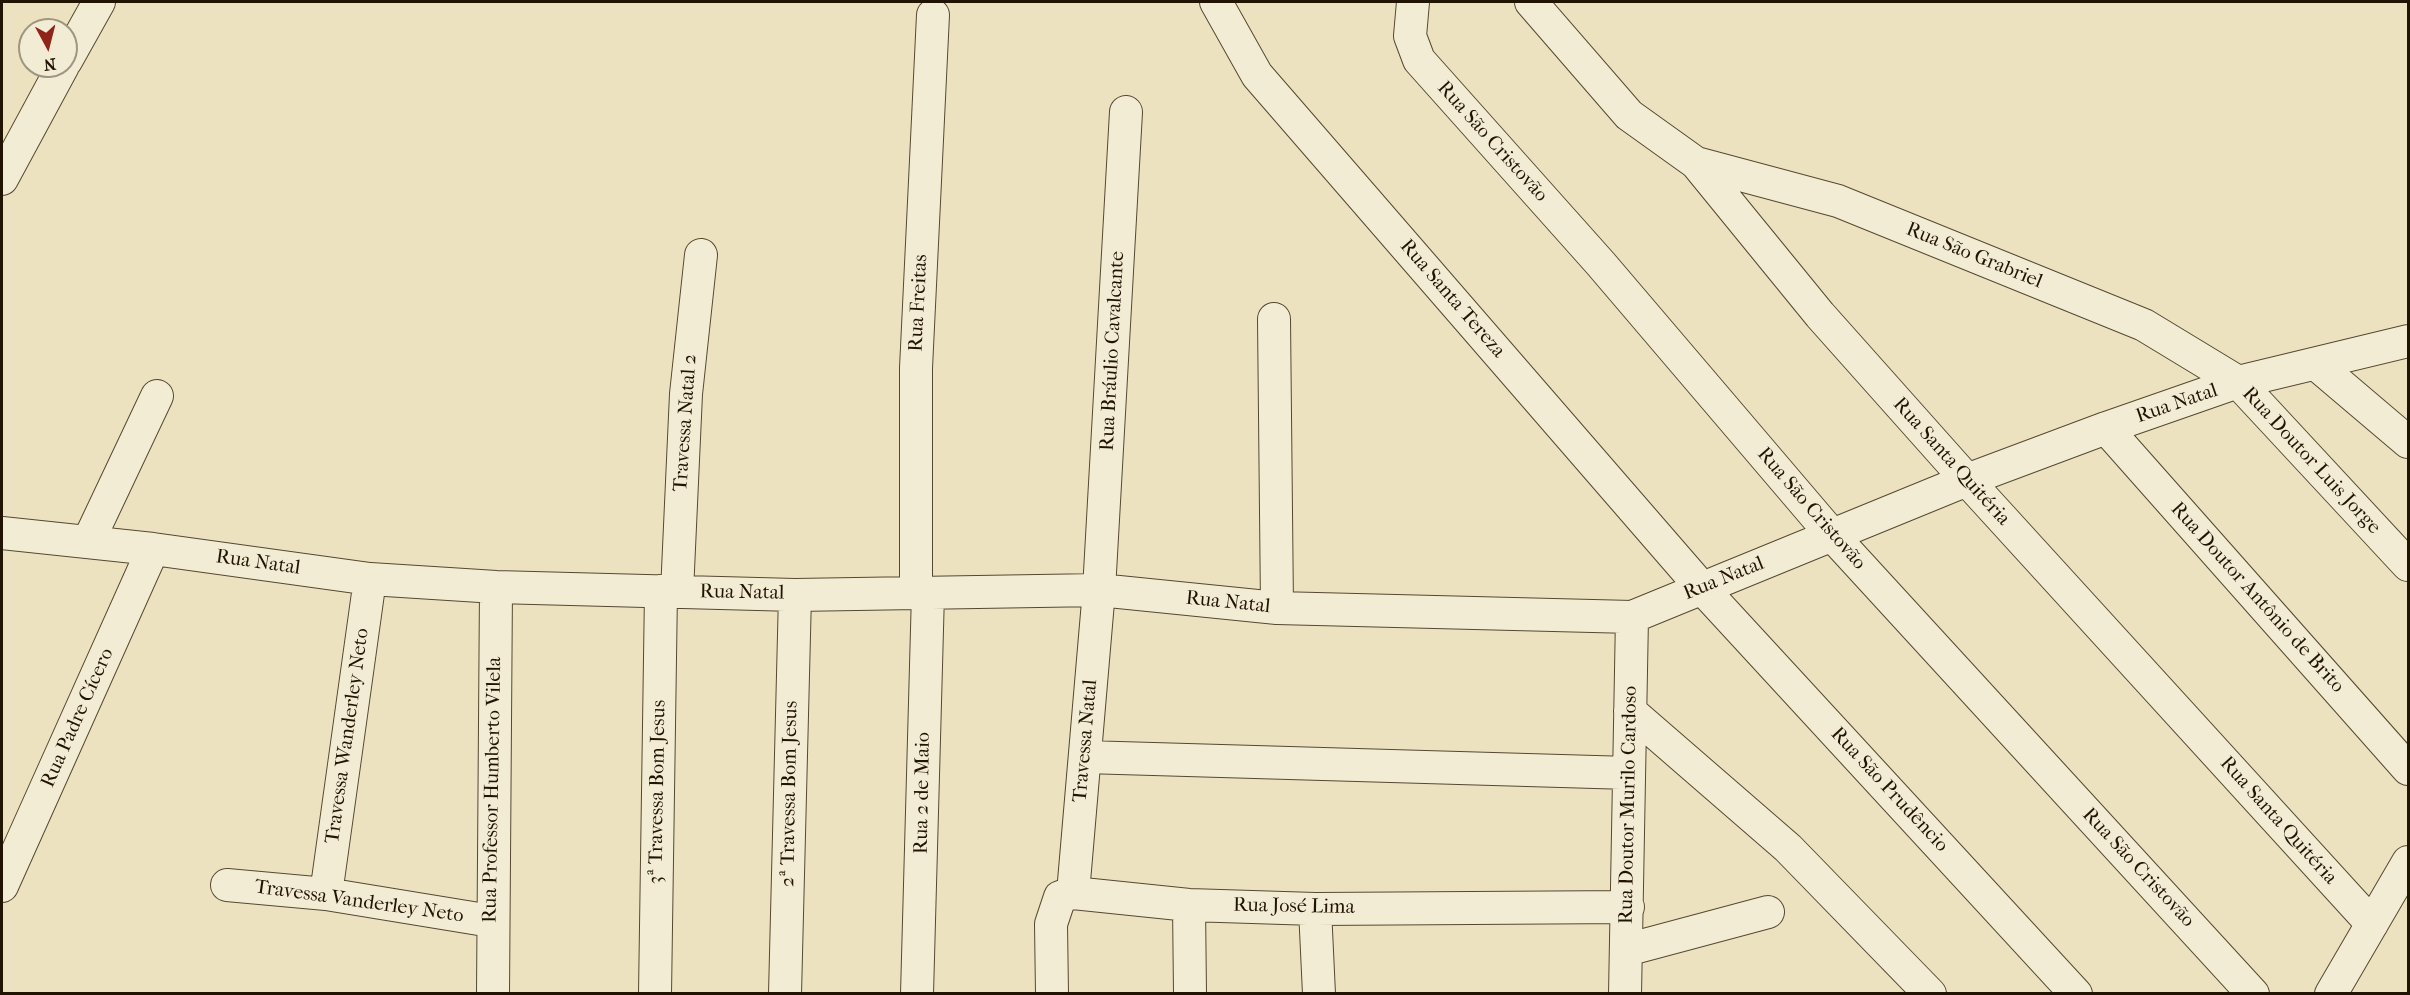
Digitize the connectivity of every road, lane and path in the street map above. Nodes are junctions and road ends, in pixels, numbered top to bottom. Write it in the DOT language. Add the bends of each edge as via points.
graph roads {
  1 [pos="99,2"];
  2 [pos="1216,2"];
  3 [pos="1413,2"];
  4 [pos="1531,2"];
  5 [pos="933,15"];
  6 [pos="78,40"];
  7 [pos="57,78"];
  8 [pos="1126,112"];
  9 [pos="1696,163"];
  10 [pos="2,179"];
  11 [pos="701,255"];
  12 [pos="1274,319"];
  13 [pos="2409,341"];
  14 [pos="2316,364"];
  15 [pos="2238,382"];
  16 [pos="157,396"];
  17 [pos="2106,428"];
  18 [pos="2409,442"];
  19 [pos="1967,480"];
  20 [pos="2,533"];
  21 [pos="1832,536"];
  22 [pos="88,542"];
  23 [pos="153,549"];
  24 [pos="2409,565"];
  25 [pos="370,579"];
  26 [pos="1701,586"];
  27 [pos="496,587"];
  28 [pos="1099,590"];
  29 [pos="669,591"];
  30 [pos="922,592"];
  31 [pos="795,595"];
  32 [pos="1277,608"];
  33 [pos="1632,617"];
  34 [pos="1630,711"];
  35 [pos="1085,757"];
  36 [pos="2409,769"];
  37 [pos="1629,773"];
  38 [pos="2405,876"];
  39 [pos="227,885"];
  40 [pos="2,886"];
  41 [pos="1073,893"];
  42 [pos="326,894"];
  43 [pos="1189,905"];
  44 [pos="1628,908"];
  45 [pos="1315,909"];
  46 [pos="1768,912"];
  47 [pos="491,921"];
  48 [pos="2372,924"];
  49 [pos="1626,950"];
  50 [pos="493,993"];
  51 [pos="655,993"];
  52 [pos="785,993"];
  53 [pos="917,993"];
  54 [pos="1052,993"];
  55 [pos="1190,993"];
  56 [pos="1319,993"];
  57 [pos="1625,993"];
  58 [pos="1930,993"];
  59 [pos="2076,993"];
  60 [pos="2253,993"];
  61 [pos="2331,993"];
  1 -- 6 [label="street"];
  2 -- 26 [label="street, Rua Santa Tereza" via="1257,75"];
  3 -- 21 [label="street, Rua São Cristovão" via="1410,36 1419,60 1601,264"];
  4 -- 9 [label="street, Rua Santa Quitéria" via="1629,115"];
  5 -- 30 [label="street, Rua Freitas" via="916,368"];
  7 -- 10 [label="street"];
  8 -- 28 [label="street, Rua Bráulio Cavalcante"];
  9 -- 15 [label="street, Rua São Grabriel" via="1838,201 2144,325"];
  9 -- 19 [label="street, Rua Santa Quitéria" via="1820,315"];
  11 -- 29 [label="street, Travessa Natal 2"];
  12 -- 32 [label="street"];
  13 -- 14 [label="street, Rua Natal"];
  14 -- 15 [label="street, Rua Natal"];
  14 -- 18 [label="street"];
  15 -- 17 [label="street, Rua Natal"];
  15 -- 24 [label="street, Rua Doutor Luis Jorge"];
  16 -- 22 [label="street"];
  17 -- 19 [label="street, Rua Natal"];
  17 -- 36 [label="street, Rua Doutor Antônio de Brito"];
  19 -- 21 [label="street, Rua Natal"];
  19 -- 48 [label="street, Rua Santa Quitéria"];
  20 -- 22 [label="street, Rua Natal"];
  21 -- 26 [label="street, Rua Natal"];
  21 -- 60 [label="street, Rua São Cristovão"];
  22 -- 23 [label="street, Rua Natal"];
  23 -- 25 [label="street, Rua Natal"];
  23 -- 40 [label="street, Rua Padre Cícero"];
  25 -- 27 [label="street, Rua Natal"];
  25 -- 42 [label="street, Travessa Wanderley Neto"];
  26 -- 33 [label="street, Rua Natal"];
  26 -- 59 [label="street, Rua São Prudêncio"];
  27 -- 29 [label="street, Rua Natal"];
  27 -- 47 [label="street, Rua Professor Humberto Vilela"];
  28 -- 30 [label="street, Rua Natal"];
  28 -- 32 [label="street, Rua Natal"];
  28 -- 35 [label="street, Travessa Natal"];
  29 -- 31 [label="street, Rua Natal"];
  29 -- 51 [label="street, 3ª Travessa Bom Jesus"];
  30 -- 31 [label="street, Rua Natal"];
  30 -- 53 [label="street, Rua 2 de Maio"];
  31 -- 52 [label="street, 2ª Travessa Bom Jesus"];
  32 -- 33 [label="street, Rua Natal"];
  33 -- 34 [label="street, Rua Doutor Murilo Cardoso"];
  34 -- 37 [label="street, Rua Doutor Murilo Cardoso"];
  34 -- 58 [label="street" via="1788,848"];
  35 -- 37 [label="street"];
  35 -- 41 [label="street, Travessa Natal"];
  37 -- 44 [label="street, Rua Doutor Murilo Cardoso"];
  38 -- 48 [label="street"];
  39 -- 42 [label="street, Travessa Vanderley Neto"];
  41 -- 43 [label="street, Rua José Lima"];
  41 -- 54 [label="street" via="1060,897 1051,924"];
  42 -- 47 [label="street, Travessa Vanderley Neto"];
  43 -- 45 [label="street, Rua José Lima"];
  43 -- 55 [label="street"];
  44 -- 45 [label="street, Rua José Lima"];
  44 -- 49 [label="street, Rua Doutor Murilo Cardoso"];
  45 -- 56 [label="street"];
  46 -- 49 [label="street"];
  47 -- 50 [label="street, Rua Professor Humberto Vilela"];
  48 -- 61 [label="street"];
  49 -- 57 [label="street, Rua Doutor Murilo Cardoso"];
}
